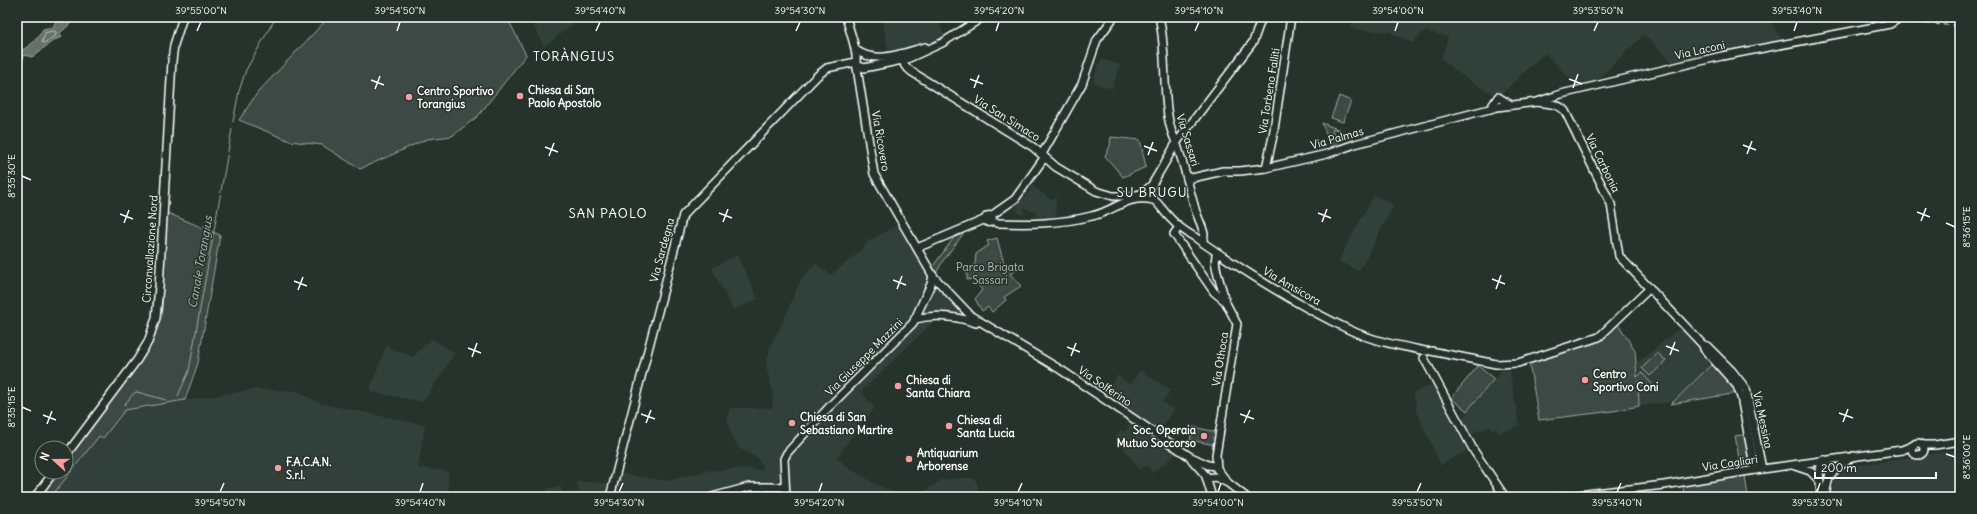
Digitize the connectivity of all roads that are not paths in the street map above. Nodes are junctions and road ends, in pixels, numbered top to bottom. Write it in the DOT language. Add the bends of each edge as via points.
graph roads {
  1 [pos="183,17"];
  2 [pos="846,17"];
  3 [pos="983,17"];
  4 [pos="1114,17"];
  5 [pos="1160,17"];
  6 [pos="1262,17"];
  7 [pos="1290,17"];
  8 [pos="1898,19"];
  9 [pos="898,59"];
  10 [pos="861,62"];
  11 [pos="912,72"];
  12 [pos="903,74"];
  13 [pos="1558,95"];
  14 [pos="1537,102"];
  15 [pos="1511,105"];
  16 [pos="1561,107"];
  17 [pos="1178,142"];
  18 [pos="1043,156"];
  19 [pos="1266,168"];
  20 [pos="1188,176"];
  21 [pos="1144,195"];
  22 [pos="1132,198"];
  23 [pos="990,219"];
  24 [pos="1179,227"];
  25 [pos="1202,243"];
  26 [pos="917,248"];
  27 [pos="1217,253"];
  28 [pos="1619,256"];
  29 [pos="927,267"];
  30 [pos="933,276"];
  31 [pos="1650,288"];
  32 [pos="925,295"];
  33 [pos="1225,301"];
  34 [pos="968,318"];
  35 [pos="915,319"];
  36 [pos="1428,355"];
  37 [pos="1960,441"];
  38 [pos="74,444"];
  39 [pos="1923,448"];
  40 [pos="1913,449"];
  41 [pos="1854,456"];
  42 [pos="1824,460"];
  43 [pos="1788,465"];
  44 [pos="1759,469"];
  45 [pos="1212,472"];
  46 [pos="1830,477"];
  47 [pos="1818,479"];
  48 [pos="48,480"];
  49 [pos="782,487"];
  50 [pos="35,497"];
  51 [pos="610,497"];
  52 [pos="712,497"];
  53 [pos="786,497"];
  54 [pos="1212,497"];
  55 [pos="1246,497"];
  56 [pos="1505,497"];
  57 [pos="1561,497"];
  58 [pos="1821,497"];
  59 [pos="1826,497"];
  1 -- 38 [label="street, Circonvallazione Nord" via="174,45 171,74 156,318 148,342 137,360"];
  2 -- 10 [label="street, Via Ricovero"];
  3 -- 9 [label="street, Via Sardegna" via="942,43"];
  4 -- 18 [label="street" via="1097,40 1082,84"];
  5 -- 17 [label="street, Via Sassari" via="1169,116 1173,134"];
  6 -- 17 [label="street" via="1253,42"];
  7 -- 19 [label="street, Via Torbeno Falliti"];
  8 -- 13 [label="street, Via Laconi" via="1873,27 1722,56"];
  9 -- 10 [label="street, Via Sardegna" via="876,58"];
  9 -- 11 [label="street, Via San Simaco"];
  10 -- 26 [label="street, Via Ricovero" via="874,174"];
  10 -- 51 [label="street, Via Sardegna" via="827,68 817,76 683,216"];
  11 -- 12 [label="street" via="905,71"];
  11 -- 18 [label="street, Via San Simaco"];
  13 -- 14 [label="street, Via Laconi"];
  13 -- 16 [label="street, Via Carbonia"];
  14 -- 15 [label="street, Via Laconi"];
  14 -- 16 [label="street"];
  15 -- 19 [label="street, Via Palmas" via="1497,104 1327,154"];
  16 -- 28 [label="street, Via Carbonia" via="1610,204"];
  17 -- 20 [label="street, Via Sassari"];
  17 -- 21 [label="street"];
  18 -- 22 [label="street, Via San Simaco" via="1071,177 1096,191"];
  18 -- 23 [label="street" via="1015,199"];
  19 -- 20 [label="street, Via Palmas" via="1223,171 1192,178"];
  20 -- 25 [label="street, Via Sassari" via="1193,204 1204,232"];
  21 -- 22 [label="street"];
  21 -- 24 [label="street, Via Amsicora" via="1155,200"];
  22 -- 23 [label="street" via="1094,216 1058,222 1040,224"];
  23 -- 26 [label="street"];
  24 -- 25 [label="street, Via Amsicora"];
  24 -- 33 [label="street, Via Othoca" via="1174,234 1214,292"];
  25 -- 27 [label="street, Via Amsicora"];
  26 -- 29 [label="street, Via Ricovero"];
  27 -- 33 [label="street" via="1214,258"];
  27 -- 36 [label="street, Via Amsicora" via="1271,287 1350,330"];
  28 -- 31 [label="street, Via Messina"];
  29 -- 30 [label="street, Via Solferino"];
  29 -- 32 [label="street, Via Giuseppe Mazzini"];
  30 -- 32 [label="street, Via Giuseppe Mazzini"];
  30 -- 34 [label="street, Via Solferino"];
  31 -- 36 [label="street" via="1599,337 1518,362 1496,364"];
  31 -- 44 [label="street, Via Messina" via="1703,345 1740,391"];
  32 -- 35 [label="street, Via Giuseppe Mazzini"];
  33 -- 45 [label="street, Via Othoca" via="1237,324"];
  34 -- 35 [label="street" via="931,316"];
  34 -- 45 [label="street, Via Solferino" via="1005,336 1062,370"];
  35 -- 49 [label="street, Via Giuseppe Mazzini" via="793,446 784,459"];
  36 -- 56 [label="street" via="1429,368 1474,451"];
  37 -- 39 [label="street, Via Cagliari"];
  39 -- 40 [label="street, Via Cagliari" via="1917,443"];
  39 -- 40 [label="street, Via Cagliari" via="1919,455"];
  40 -- 41 [label="street, Via Cagliari"];
  41 -- 42 [label="street, Via Cagliari"];
  41 -- 46 [label="street"];
  42 -- 43 [label="street, Via Cagliari"];
  42 -- 46 [label="street" via="1830,466"];
  42 -- 47 [label="street" via="1819,466"];
  43 -- 44 [label="street, Via Cagliari"];
  43 -- 47 [label="street" via="1806,469"];
  44 -- 57 [label="street, Via Cagliari" via="1664,485"];
  45 -- 54 [label="street, Via Solferino"];
  45 -- 55 [label="street"];
  46 -- 59 [label="street" via="1825,491"];
  47 -- 58 [label="street"];
  48 -- 50 [label="street"];
  49 -- 52 [label="street" via="749,487"];
  49 -- 53 [label="street"];
}
